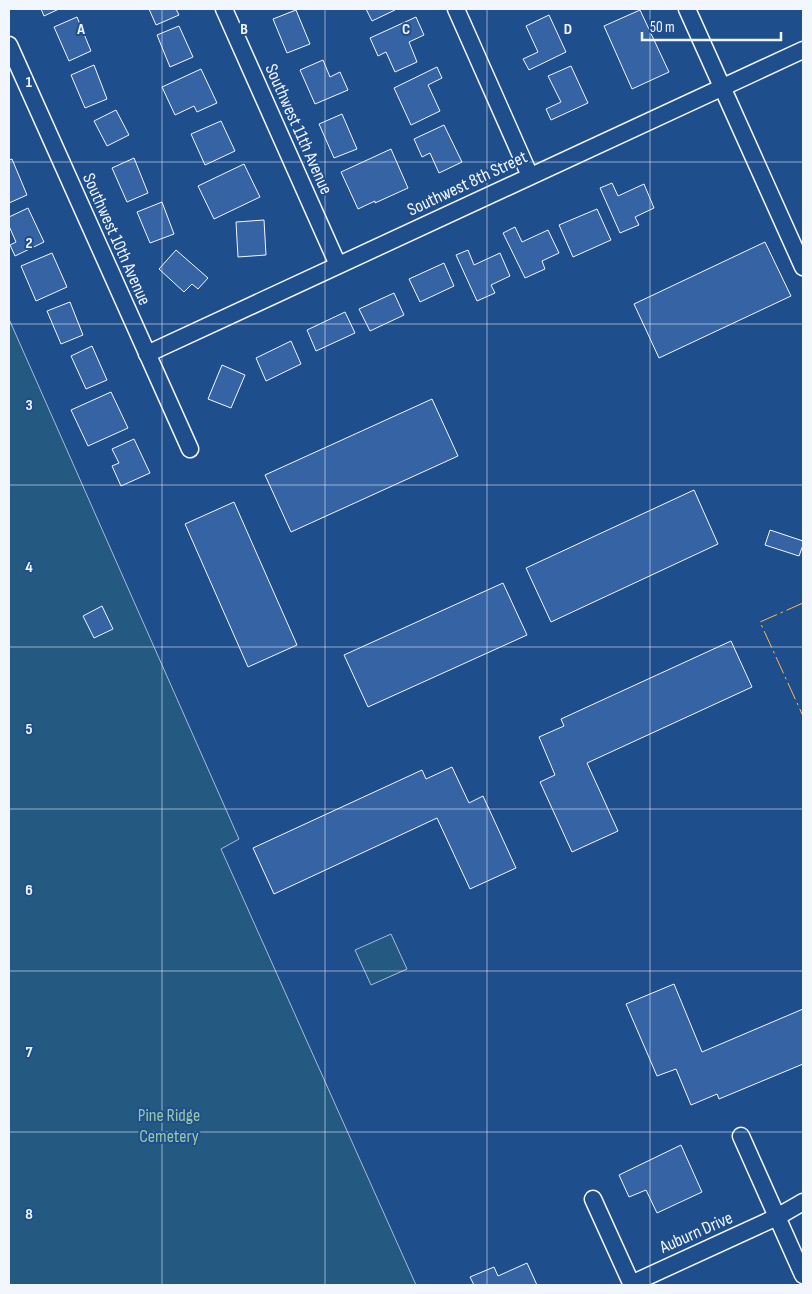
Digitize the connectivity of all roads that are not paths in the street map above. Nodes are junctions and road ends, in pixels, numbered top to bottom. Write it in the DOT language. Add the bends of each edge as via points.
graph roads {
  1 [pos="224,9"];
  2 [pos="456,9"];
  3 [pos="687,9"];
  4 [pos="9,45"];
  5 [pos="803,50"];
  6 [pos="722,88"];
  7 [pos="530,176"];
  8 [pos="338,265"];
  9 [pos="803,268"];
  10 [pos="147,354"];
  11 [pos="190,449"];
  12 [pos="741,1136"];
  13 [pos="593,1199"];
  14 [pos="803,1202"];
  15 [pos="803,1213"];
  16 [pos="778,1217"];
  17 [pos="803,1275"];
  18 [pos="632,1284"];
  1 -- 8 [label="street, Southwest 11th Avenue"];
  2 -- 7 [label="street"];
  3 -- 6 [label="street"];
  4 -- 10 [label="street, Southwest 10th Avenue"];
  5 -- 6 [label="street, Southwest 8th Street"];
  6 -- 7 [label="street, Southwest 8th Street"];
  6 -- 9 [label="street"];
  7 -- 8 [label="street, Southwest 8th Street"];
  8 -- 10 [label="street, Southwest 8th Street"];
  10 -- 11 [label="street, Southwest 10th Avenue"];
  12 -- 16 [label="street"];
  13 -- 18 [label="street"];
  14 -- 16 [label="street, Auburn Drive"];
  15 -- 16 [label="street, Auburn Drive"];
  16 -- 17 [label="street"];
  16 -- 18 [label="street, Auburn Drive"];
}
